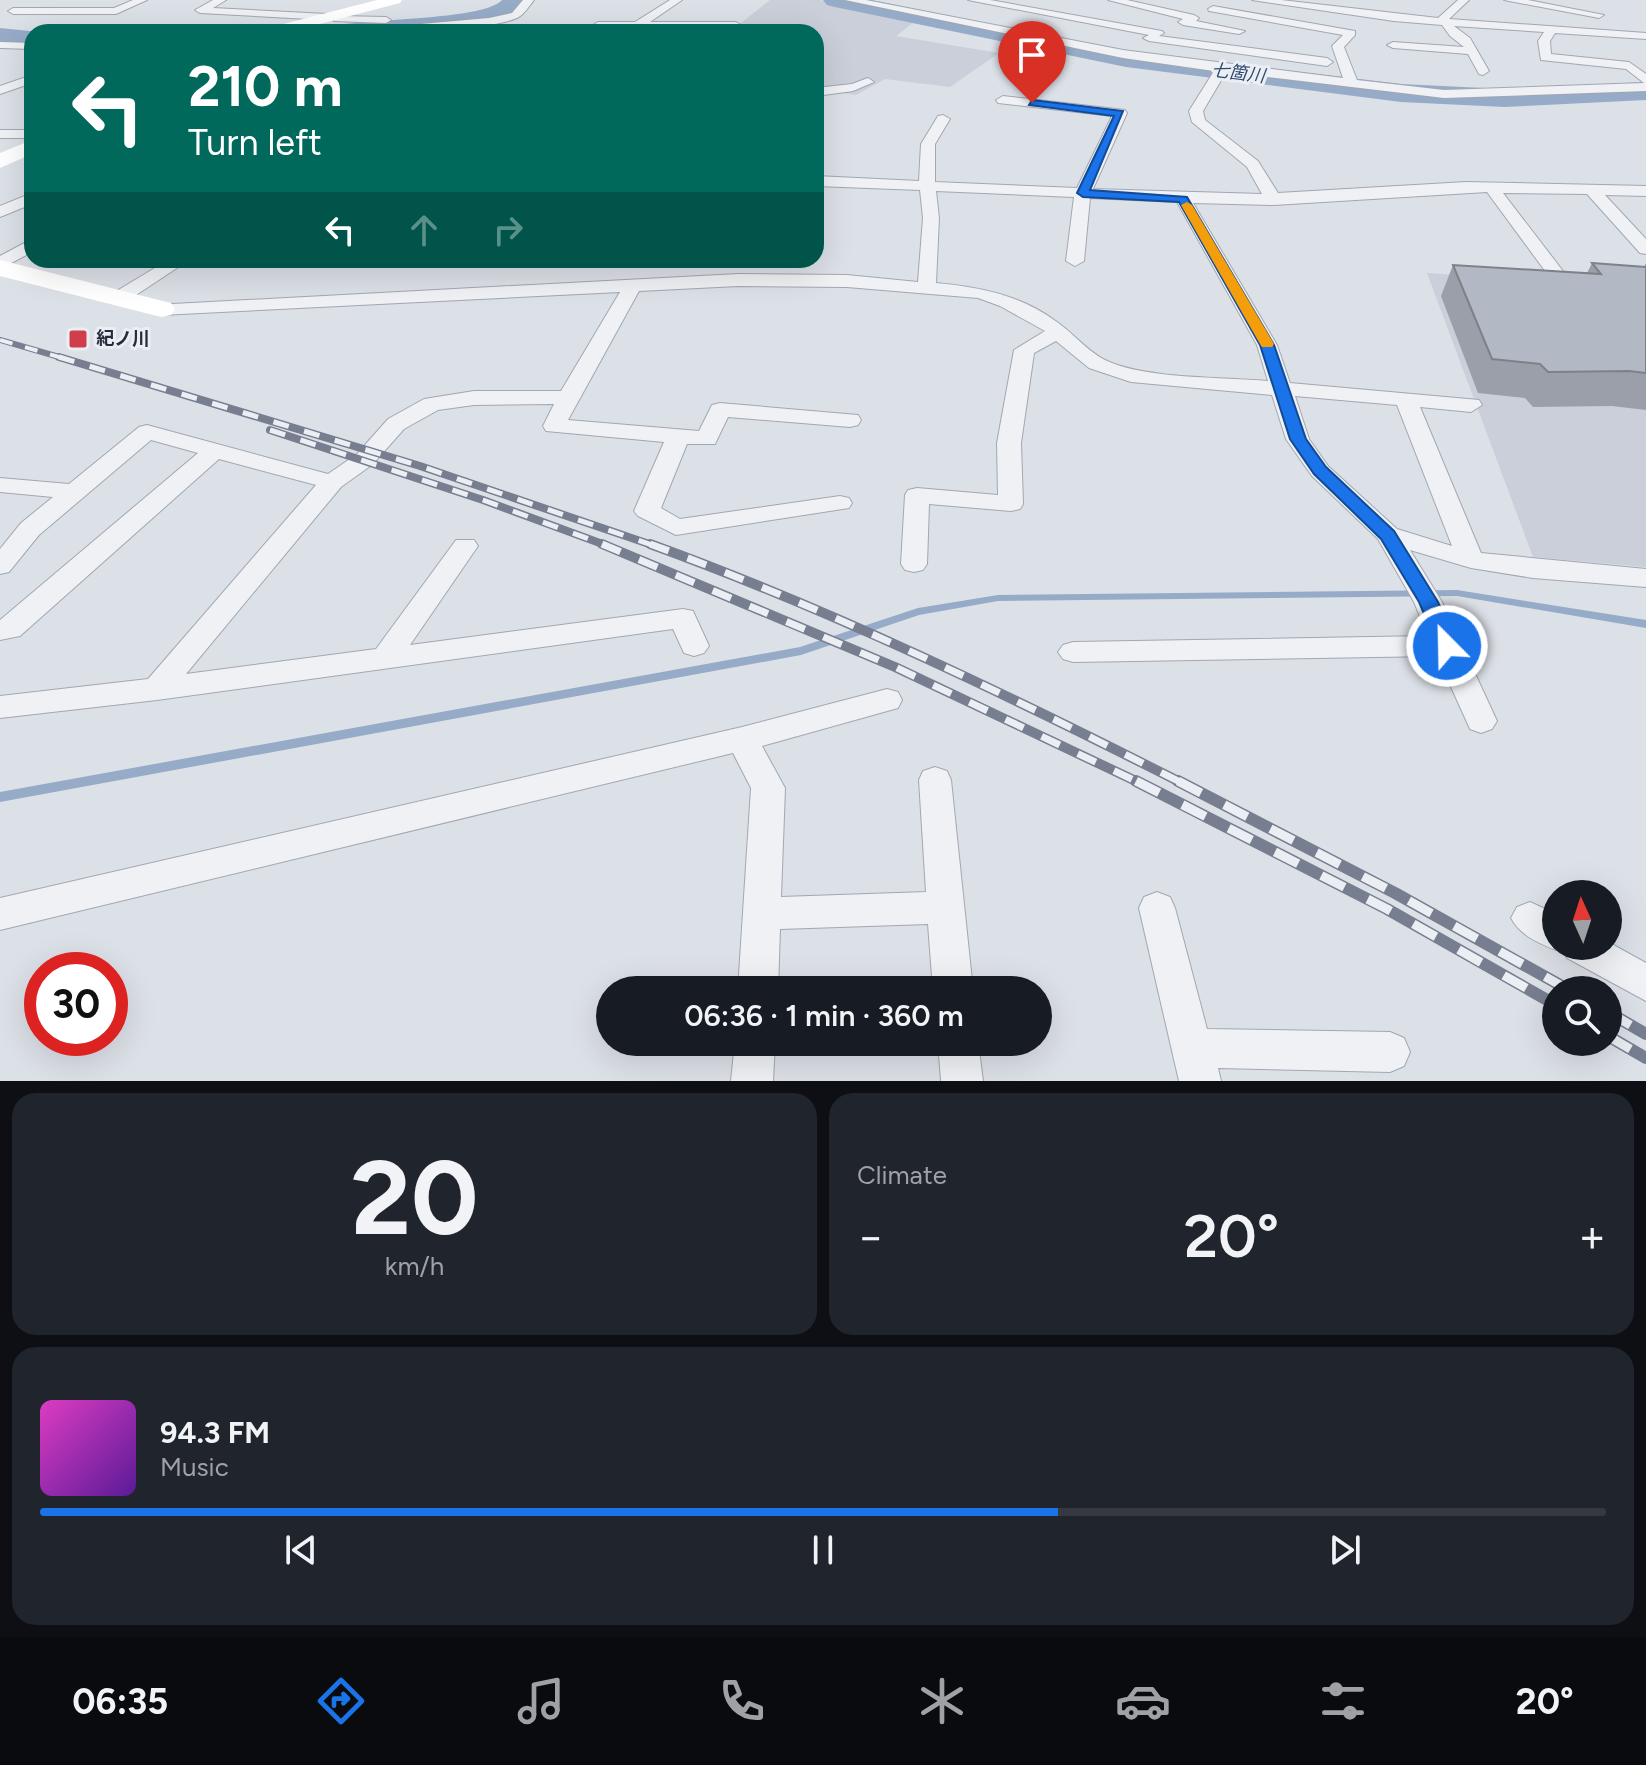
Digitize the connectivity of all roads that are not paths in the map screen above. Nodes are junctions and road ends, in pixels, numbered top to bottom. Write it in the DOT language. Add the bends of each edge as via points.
graph roads {
  1 [pos="142,0"];
  2 [pos="221,0"];
  3 [pos="395,0"];
  4 [pos="529,0"];
  5 [pos="677,0"];
  6 [pos="850,0"];
  7 [pos="973,0"];
  8 [pos="1113,0"];
  9 [pos="1230,0"];
  10 [pos="1260,0"];
  11 [pos="1333,0"];
  12 [pos="1464,0"];
  13 [pos="1509,0"];
  14 [pos="1213,9"];
  15 [pos="1321,9"];
  16 [pos="494,10"];
  17 [pos="0,12"];
  18 [pos="335,14"];
  19 [pos="1188,20"];
  20 [pos="1445,21"];
  21 [pos="299,24"];
  22 [pos="353,24"];
  23 [pos="454,24"];
  24 [pos="639,24"];
  25 [pos="1553,27"];
  26 [pos="1580,29"];
  27 [pos="1245,32"];
  28 [pos="1153,36"];
  29 [pos="1646,36"];
  30 [pos="1322,44"];
  31 [pos="0,45"];
  32 [pos="1393,45"];
  33 [pos="24,46"];
  34 [pos="1338,46"];
  35 [pos="1472,51"];
  36 [pos="1123,54"];
  37 [pos="1342,64"];
  38 [pos="1483,71"];
  39 [pos="1217,77"];
  40 [pos="1646,80"];
  41 [pos="24,82"];
  42 [pos="868,82"];
  43 [pos="1352,83"];
  44 [pos="1646,87"];
  45 [pos="824,89"];
  46 [pos="0,90"];
  47 [pos="1003,100"];
  48 [pos="943,119"];
  49 [pos="0,134"];
  50 [pos="24,134"];
  51 [pos="24,150"];
  52 [pos="0,161"];
  53 [pos="824,181"];
  54 [pos="928,186"];
  55 [pos="1491,187"];
  56 [pos="1591,189"];
  57 [pos="1646,191"];
  58 [pos="1083,193"];
  59 [pos="1183,199"];
  60 [pos="1274,200"];
  61 [pos="24,202"];
  62 [pos="0,212"];
  63 [pos="1646,249"];
  64 [pos="24,250"];
  65 [pos="1075,261"];
  66 [pos="0,266"];
  67 [pos="167,268"];
  68 [pos="1557,275"];
  69 [pos="625,281"];
  70 [pos="927,287"];
  71 [pos="117,299"];
  72 [pos="161,309"];
  73 [pos="1058,332"];
  74 [pos="1280,390"];
  75 [pos="568,397"];
  76 [pos="1406,400"];
  77 [pos="1471,405"];
  78 [pos="850,420"];
  79 [pos="678,437"];
  80 [pos="214,451"];
  81 [pos="332,482"];
  82 [pos="0,485"];
  83 [pos="74,492"];
  84 [pos="840,503"];
  85 [pos="1388,535"];
  86 [pos="465,546"];
  87 [pos="1471,560"];
  88 [pos="914,564"];
  89 [pos="0,566"];
  90 [pos="1646,578"];
  91 [pos="0,630"];
  92 [pos="694,646"];
  93 [pos="1447,646"];
  94 [pos="1073,652"];
  95 [pos="385,658"];
  96 [pos="157,689"];
  97 [pos="887,700"];
  98 [pos="0,707"];
  99 [pos="1481,721"];
  100 [pos="742,739"];
  101 [pos="935,780"];
  102 [pos="945,907"];
  103 [pos="1157,908"];
  104 [pos="0,914"];
  105 [pos="762,914"];
  106 [pos="1605,960"];
  107 [pos="759,976"];
  108 [pos="952,976"];
  109 [pos="1646,983"];
  110 [pos="1390,1052"];
  111 [pos="754,1056"];
  112 [pos="959,1056"];
  113 [pos="1196,1064"];
  114 [pos="752,1081"];
  115 [pos="962,1081"];
  1 -- 17 [label="street" via="116,11"];
  2 -- 18 [label="street" via="200,10"];
  3 -- 18 [label="main road"];
  4 -- 23 [label="street" via="516,15"];
  5 -- 24 [label="street"];
  6 -- 36 [label="street"];
  7 -- 28 [label="street"];
  8 -- 19 [label="street"];
  9 -- 14 [label="street"];
  10 -- 15 [label="street"];
  11 -- 15 [label="street"];
  12 -- 20 [label="street"];
  13 -- 26 [label="street" via="1599,15"];
  14 -- 19 [label="street"];
  14 -- 34 [label="street" via="1351,33"];
  15 -- 20 [label="street"];
  16 -- 18 [label="street" via="452,18"];
  18 -- 21 [label="main road"];
  18 -- 22 [label="street"];
  19 -- 27 [label="street"];
  19 -- 28 [label="street"];
  20 -- 25 [label="street"];
  20 -- 35 [label="street"];
  25 -- 26 [label="street"];
  25 -- 40 [label="street" via="1544,41 1545,57 1629,66"];
  26 -- 29 [label="street"];
  28 -- 36 [label="street"];
  28 -- 37 [label="street"];
  30 -- 34 [label="street"];
  31 -- 33 [label="street"];
  32 -- 35 [label="street" via="1414,52"];
  34 -- 37 [label="street"];
  35 -- 38 [label="street"];
  36 -- 39 [label="street"];
  37 -- 43 [label="street"];
  39 -- 43 [label="street"];
  39 -- 60 [label="street" via="1196,111 1199,122 1253,164"];
  41 -- 46 [label="street"];
  42 -- 45 [label="street" via="853,90"];
  43 -- 44 [label="street" via="1477,95"];
  47 -- 58 [label="street" via="1120,113"];
  48 -- 54 [label="street" via="929,136 923,169"];
  49 -- 50 [label="street"];
  51 -- 52 [label="main road"];
  53 -- 54 [label="street"];
  54 -- 58 [label="street"];
  54 -- 70 [label="street"];
  55 -- 56 [label="street"];
  55 -- 60 [label="street"];
  55 -- 68 [label="street"];
  56 -- 57 [label="street"];
  56 -- 63 [label="street"];
  58 -- 59 [label="street"];
  58 -- 65 [label="street"];
  59 -- 60 [label="street"];
  59 -- 74 [label="street" via="1267,345"];
  61 -- 62 [label="street"];
  64 -- 66 [label="street"];
  66 -- 71 [label="main road"];
  67 -- 71 [label="street"];
  69 -- 70 [label="street" via="808,279"];
  69 -- 72 [label="street"];
  69 -- 75 [label="street"];
  70 -- 73 [label="street" via="994,297"];
  71 -- 72 [label="main road"];
  73 -- 74 [label="street" via="1096,364 1131,376"];
  73 -- 88 [label="street" via="1024,350 1009,443 1011,504 917,495"];
  74 -- 76 [label="street"];
  74 -- 85 [label="street" via="1298,439 1320,471"];
  75 -- 79 [label="street" via="554,426"];
  75 -- 81 [label="street" via="432,404 396,424 365,459"];
  76 -- 77 [label="street"];
  76 -- 87 [label="street"];
  78 -- 79 [label="street" via="720,410 707,439"];
  79 -- 84 [label="street" via="647,511 676,527"];
  80 -- 81 [label="street"];
  80 -- 83 [label="street" via="147,432"];
  80 -- 91 [label="street" via="10,629"];
  81 -- 96 [label="street"];
  82 -- 83 [label="street"];
  83 -- 89 [label="street" via="30,529"];
  85 -- 87 [label="street"];
  85 -- 93 [label="street"];
  86 -- 95 [label="street"];
  87 -- 90 [label="street"];
  92 -- 95 [label="street" via="683,618"];
  93 -- 94 [label="street"];
  93 -- 99 [label="street"];
  95 -- 96 [label="street"];
  96 -- 98 [label="street"];
  97 -- 100 [label="street"];
  100 -- 104 [label="street"];
  100 -- 105 [label="street" via="768,788"];
  101 -- 102 [label="street"];
  102 -- 105 [label="street"];
  102 -- 108 [label="street"];
  103 -- 113 [label="street"];
  105 -- 107 [label="street"];
  106 -- 109 [label="street"];
  110 -- 113 [label="street"];
  111 -- 114 [label="street"];
  112 -- 115 [label="street"];
}
